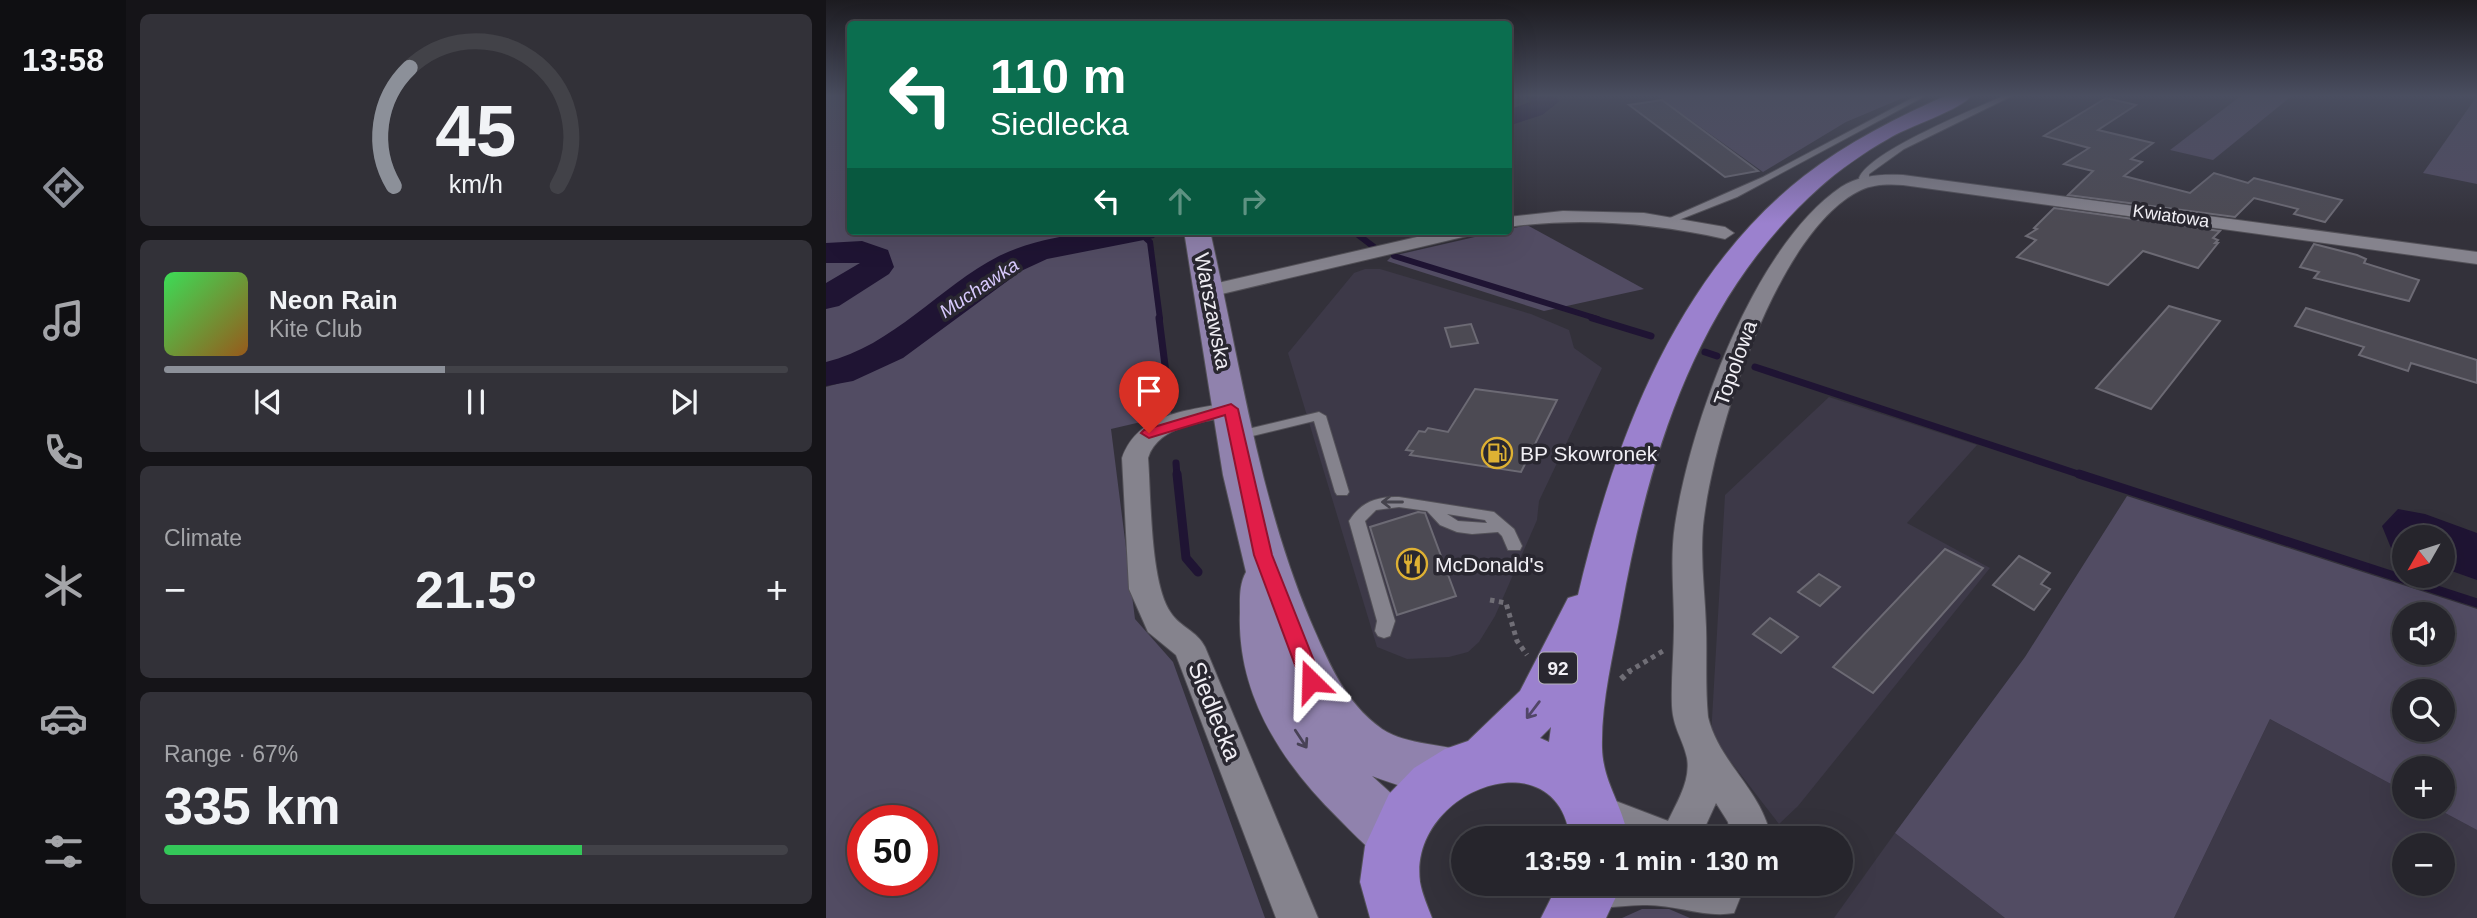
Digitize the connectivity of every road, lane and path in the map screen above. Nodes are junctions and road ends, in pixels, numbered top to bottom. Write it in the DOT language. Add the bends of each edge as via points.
graph roads {
  1 [pos="1836,138"];
  2 [pos="1875,138"];
  3 [pos="1920,138"];
  4 [pos="1866,183"];
  5 [pos="1668,221"];
  6 [pos="1512,222"];
  7 [pos="1725,233"];
  8 [pos="1199,235"];
  9 [pos="1450,235"];
  10 [pos="2477,258"];
  11 [pos="1209,291"];
  12 [pos="1233,422"];
  13 [pos="1342,492"];
  14 [pos="1514,546"];
  15 [pos="1263,555"];
  16 [pos="1606,561"];
  17 [pos="1490,600"];
  18 [pos="1384,631"];
  19 [pos="1690,640"];
  20 [pos="1534,665"];
  21 [pos="1613,686"];
  22 [pos="1704,760"];
  23 [pos="1470,765"];
  24 [pos="1578,826"];
  25 [pos="1584,826"];
  26 [pos="1686,826"];
  27 [pos="1749,826"];
  28 [pos="1396,836"];
  29 [pos="1297,918"];
  30 [pos="1401,918"];
  1 -- 5 [label="lane" via="1760,184"];
  2 -- 16 [label="main road, 92" via="1792,198 1748,243 1713,291 1673,363 1637,451"];
  3 -- 4 [label="lane, Topolowa" via="1865,173"];
  4 -- 10 [label="street, Kwiatowa" via="1911,181"];
  4 -- 19 [label="street, Topolowa" via="1840,195 1810,226 1757,305 1744,335 1700,468 1688,528"];
  5 -- 6 [label="street" via="1583,213"];
  5 -- 7 [label="street"];
  8 -- 11 [label="main road, Warszawska"];
  9 -- 11 [label="street"];
  11 -- 12 [label="main road, Warszawska"];
  12 -- 13 [label="lane" via="1319,416"];
  12 -- 15 [label="main road, Warszawska"];
  12 -- 29 [label="street, Siedlecka" via="1172,424 1149,433 1140,443 1135,458 1144,589 1159,623 1189,647"];
  14 -- 18 [label="lane, one-way" via="1501,526 1446,522 1435,507 1387,500 1370,506 1357,521 1386,621"];
  15 -- 23 [label="main road, Warszawska" via="1317,694 1344,727 1363,745 1416,767"];
  15 -- 28 [label="main road, Warszawska, one-way" via="1265,649 1284,709 1311,755"];
  16 -- 23 [label="main road, 92, one-way" via="1538,706"];
  16 -- 25 [label="main road, 92" via="1573,744"];
  17 -- 20 [label="path" via="1506,603 1517,642"];
  19 -- 21 [label="path" via="1656,654"];
  19 -- 22 [label="street, Topolowa" via="1690,717"];
  22 -- 26 [label="street, Topolowa" via="1704,787"];
  22 -- 27 [label="street, Topolowa"];
  23 -- 24 [label="main road" via="1513,757 1561,773"];
  23 -- 28 [label="main road, 92" via="1419,798"];
  28 -- 30 [label="main road, 92" via="1390,881"];
}
